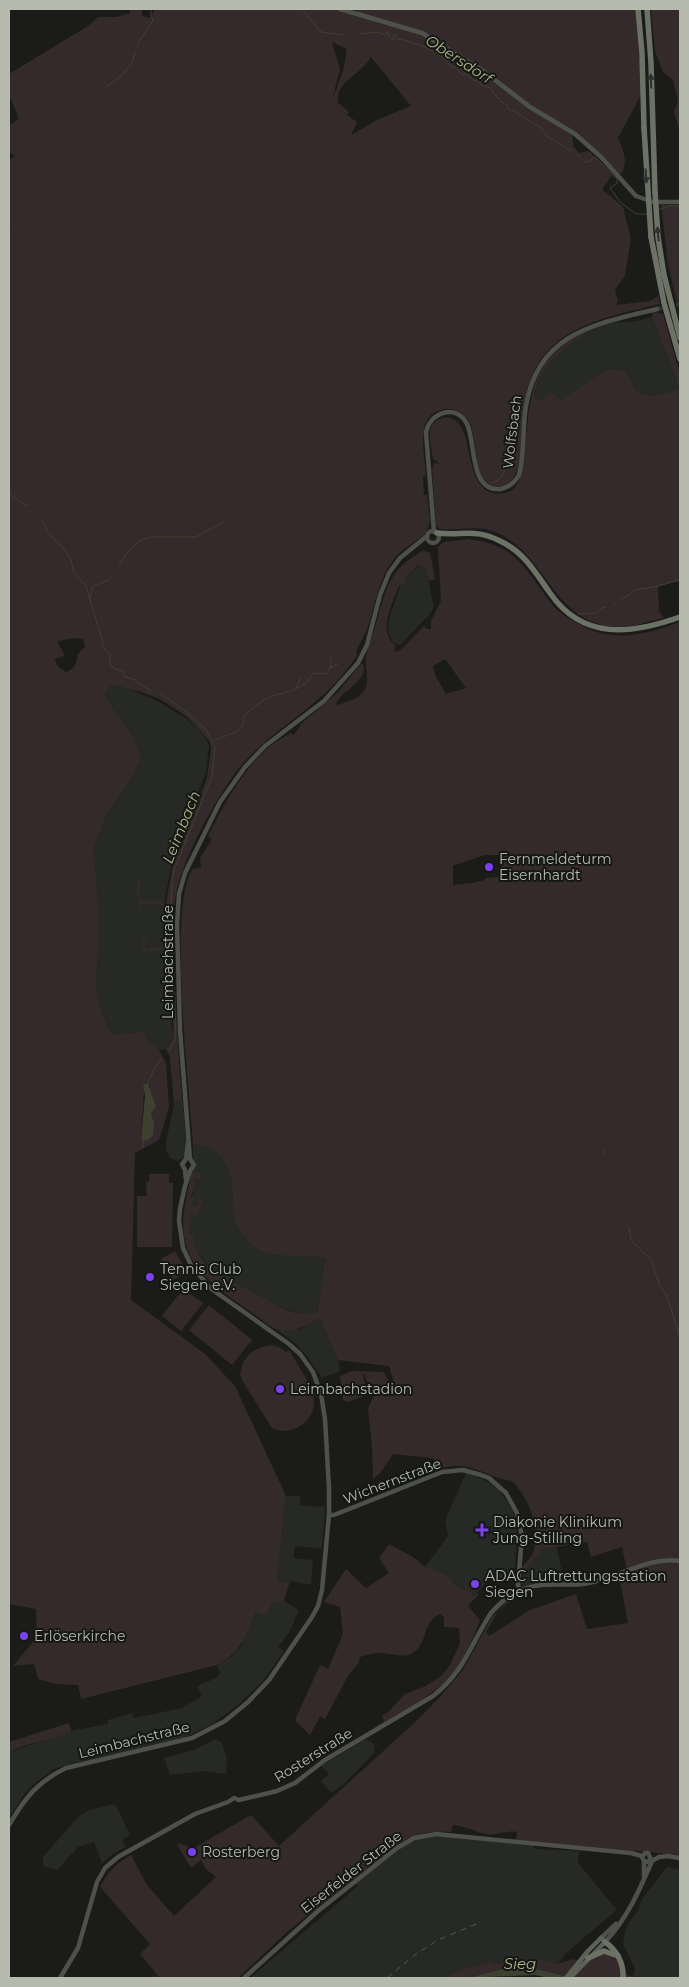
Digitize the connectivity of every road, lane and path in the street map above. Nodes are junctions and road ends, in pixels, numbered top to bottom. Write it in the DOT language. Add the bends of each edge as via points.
graph roads {
  1 [pos="340,9"];
  2 [pos="638,9"];
  3 [pos="647,9"];
  4 [pos="680,202"];
  5 [pos="661,276"];
  6 [pos="657,309"];
  7 [pos="680,338"];
  8 [pos="680,359"];
  9 [pos="435,533"];
  10 [pos="428,539"];
  11 [pos="680,617"];
  12 [pos="188,1159"];
  13 [pos="188,1171"];
  14 [pos="329,1515"];
  15 [pos="680,1561"];
  16 [pos="520,1590"];
  17 [pos="9,1825"];
  18 [pos="642,1856"];
  19 [pos="651,1856"];
  20 [pos="668,1856"];
  21 [pos="680,1858"];
  22 [pos="646,1862"];
  23 [pos="644,1878"];
  24 [pos="603,1940"];
  25 [pos="618,1956"];
  26 [pos="588,1958"];
  27 [pos="580,1963"];
  28 [pos="623,1977"];
  29 [pos="60,1978"];
  30 [pos="244,1978"];
  31 [pos="566,1978"];
  32 [pos="570,1978"];
  1 -- 4 [label="main road" via="434,39 530,107 575,134 636,196 653,202"];
  2 -- 5 [label="highway, one-way, bridge" via="651,237"];
  5 -- 3 [label="highway, one-way, bridge"];
  5 -- 7 [label="highway"];
  5 -- 8 [label="highway" via="669,326"];
  6 -- 9 [label="main road, Wolfsbach" via="586,328 565,339 548,355 529,390 519,475 506,488 489,487 480,478 469,428 464,420 448,412 433,418 426,433"];
  9 -- 10 [label="main road, Leimbachstraße"];
  9 -- 10 [label="main road, Leimbachstraße" via="435,542"];
  9 -- 11 [label="highway" via="475,533 509,546 527,561 561,606 588,624 629,630 655,626"];
  10 -- 12 [label="main road, Leimbachstraße" via="400,558 389,573 367,645 358,663 324,701 265,746 245,767 220,802 185,873 179,894 177,925"];
  12 -- 13 [label="main road, Leimbachstraße" via="194,1165"];
  12 -- 13 [label="main road, Leimbachstraße" via="182,1164"];
  13 -- 14 [label="main road, Leimbachstraße" via="179,1227 194,1270 210,1288 295,1349 310,1366 316,1379 325,1419"];
  14 -- 16 [label="main road, Wichernstraße" via="446,1471 480,1474 506,1493 520,1521"];
  14 -- 17 [label="main road, Leimbachstraße" via="318,1606 269,1680 248,1702 192,1738 66,1768 33,1790"];
  15 -- 16 [label="main road" via="658,1561 586,1583 546,1584"];
  16 -- 29 [label="main road, Rosterstraße" via="491,1613 460,1669 433,1696 325,1760 295,1783 254,1797 234,1798 199,1812 109,1864 100,1873 78,1948"];
  18 -- 19 [label="main road, Eiserfelder Straße" via="646,1853"];
  18 -- 22 [label="main road"];
  18 -- 30 [label="main road, Eiserfelder Straße" via="436,1834 414,1838 318,1911"];
  19 -- 20 [label="main road, Eiserfelder Straße"];
  19 -- 22 [label="main road"];
  20 -- 21 [label="main road, Eiserfelder Straße"];
  20 -- 23 [label="main road" via="652,1860"];
  22 -- 23 [label="main road"];
  23 -- 24 [label="main road" via="614,1932"];
  24 -- 25 [label="highway"];
  24 -- 26 [label="main road"];
  24 -- 27 [label="main road"];
  25 -- 26 [label="highway" via="604,1951"];
  25 -- 28 [label="highway" via="622,1962"];
  26 -- 27 [label="main road"];
  27 -- 31 [label="main road"];
  27 -- 32 [label="main road"];
}
